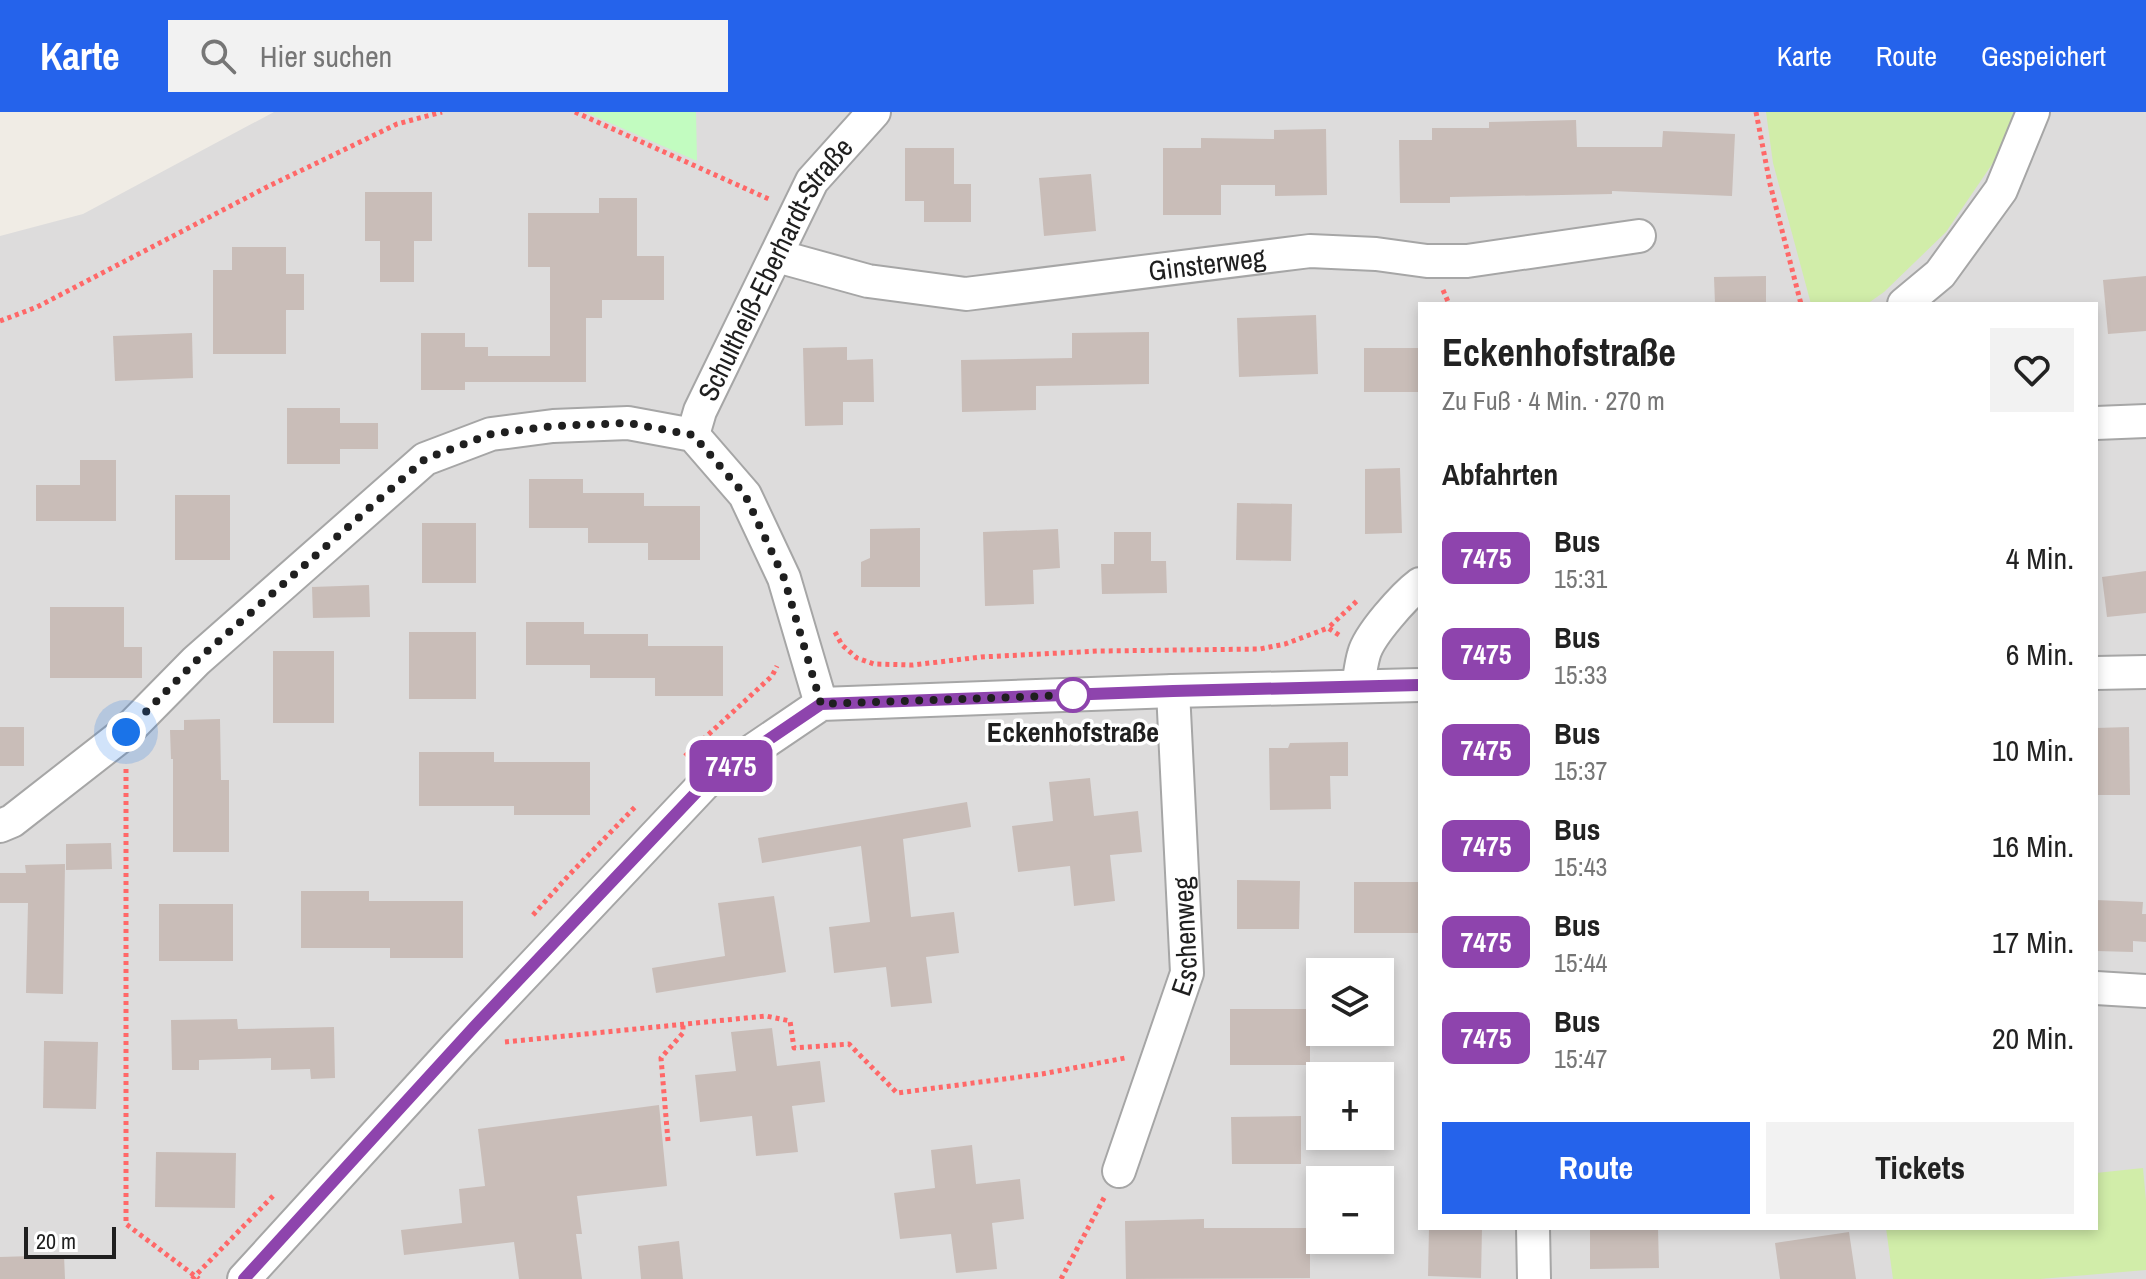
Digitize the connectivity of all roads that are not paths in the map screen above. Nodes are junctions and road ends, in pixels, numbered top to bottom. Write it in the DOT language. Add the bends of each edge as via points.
graph roads {
  1 [pos="874,112"];
  2 [pos="2033,112"];
  3 [pos="1639,236"];
  4 [pos="777,256"];
  5 [pos="1906,302"];
  6 [pos="2146,421"];
  7 [pos="2098,423"];
  8 [pos="693,435"];
  9 [pos="1418,586"];
  10 [pos="2146,672"];
  11 [pos="2098,673"];
  12 [pos="1418,685"];
  13 [pos="1358,686"];
  14 [pos="1173,691"];
  15 [pos="821,704"];
  16 [pos="0,826"];
  17 [pos="2098,988"];
  18 [pos="2146,991"];
  19 [pos="1119,1171"];
  20 [pos="1533,1230"];
  21 [pos="244,1279"];
  22 [pos="1534,1279"];
  1 -- 4 [label="street, Schultheiß-Eberhardt-Straße" via="812,181"];
  2 -- 5 [label="street" via="2001,190 1940,274"];
  3 -- 4 [label="street, Ginsterweg" via="1467,261 1310,251 966,294 868,281"];
  4 -- 8 [label="street, Schultheiß-Eberhardt-Straße"];
  6 -- 7 [label="street"];
  8 -- 15 [label="street" via="745,495 784,578"];
  8 -- 16 [label="street" via="628,423 553,426 491,434 425,459 196,661 126,732"];
  9 -- 13 [label="street" via="1364,651"];
  10 -- 11 [label="street"];
  12 -- 13 [label="street"];
  13 -- 14 [label="street"];
  14 -- 15 [label="street"];
  14 -- 19 [label="street, Eschenweg" via="1187,973"];
  15 -- 21 [label="street" via="706,782"];
  17 -- 18 [label="street"];
  20 -- 22 [label="street"];
}
